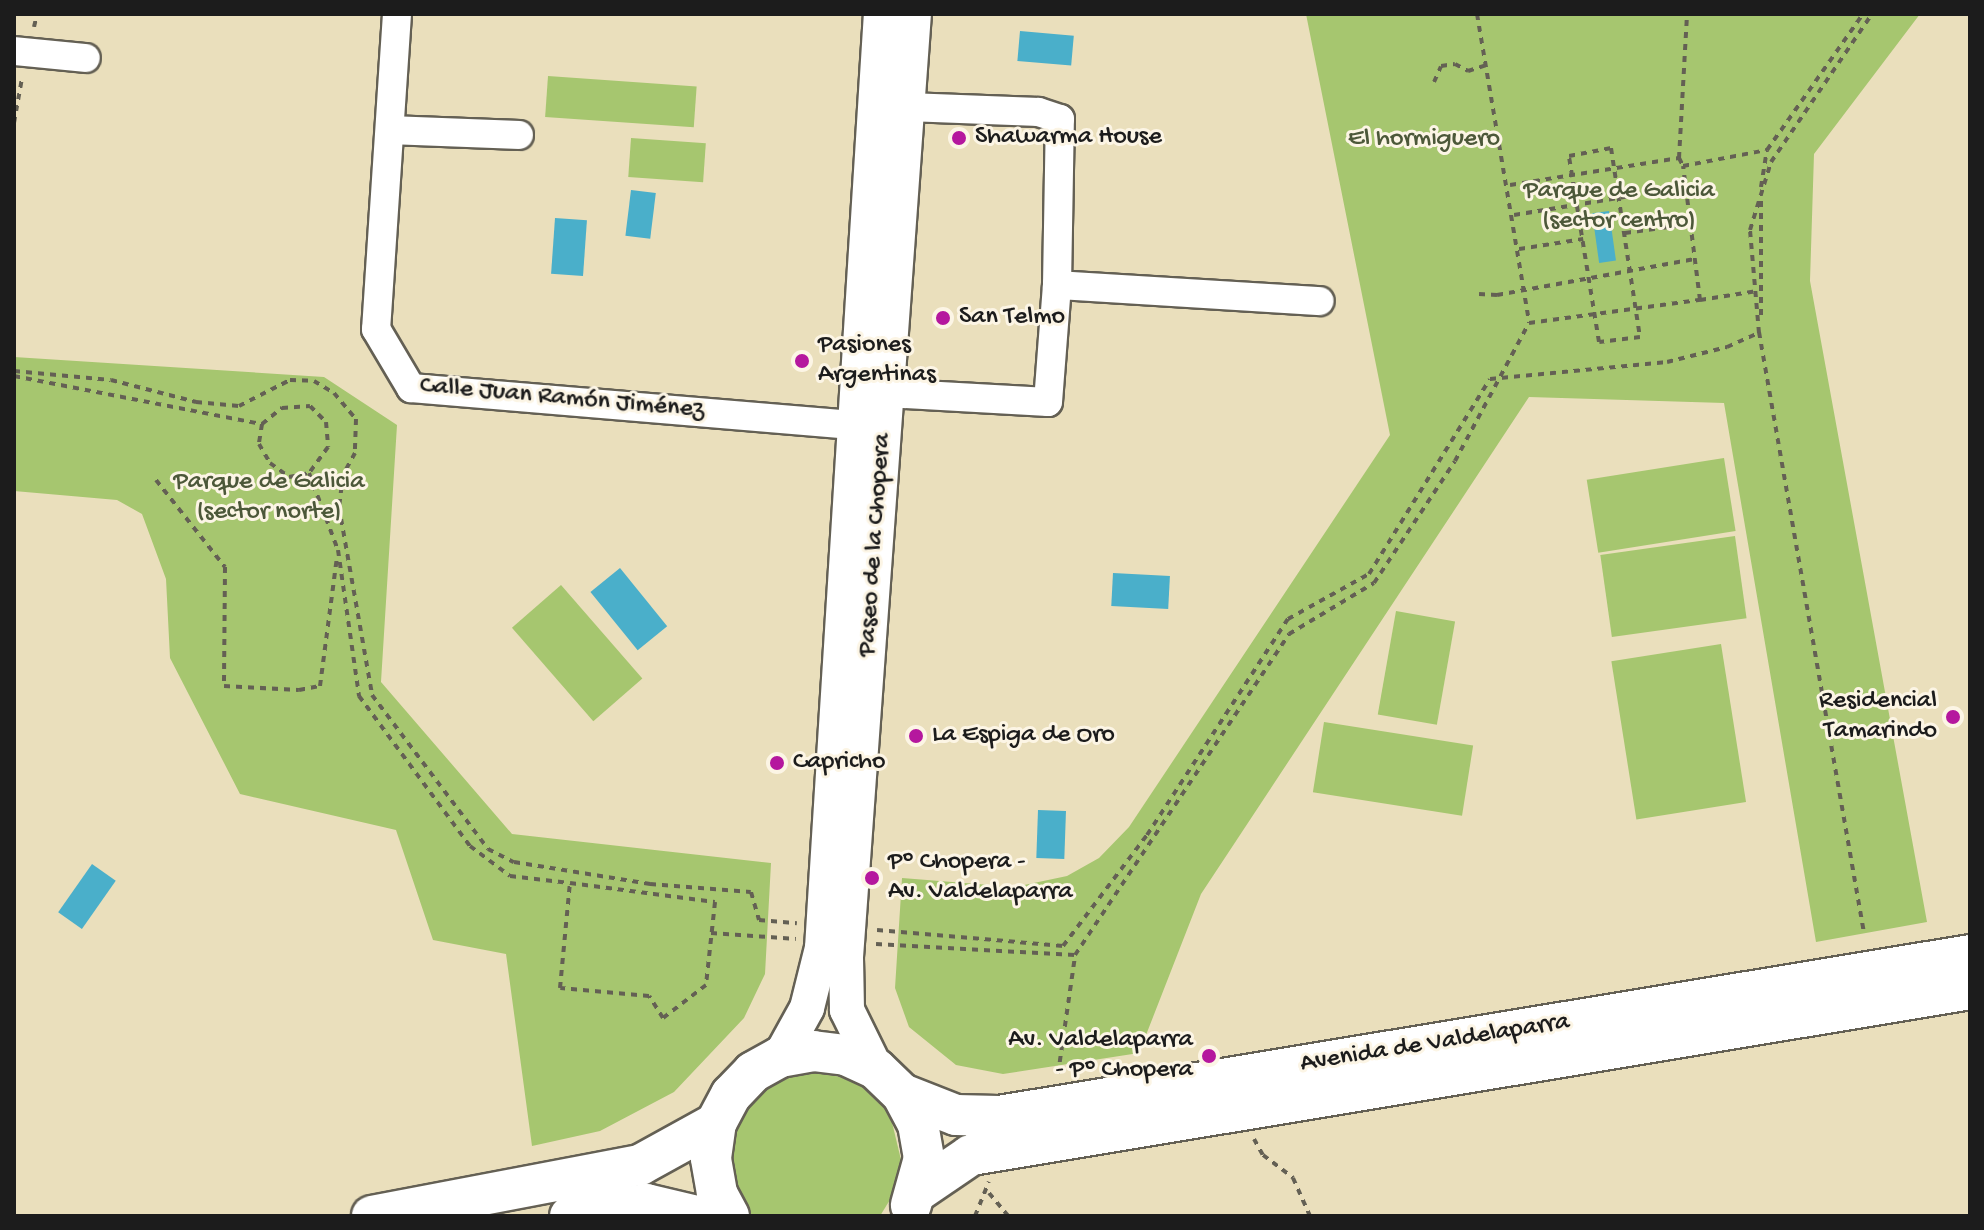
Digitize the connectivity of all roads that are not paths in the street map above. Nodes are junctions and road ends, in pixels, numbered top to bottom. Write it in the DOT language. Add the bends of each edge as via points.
graph roads {
  1 [pos="397,14"];
  2 [pos="881,14"];
  3 [pos="914,14"];
  4 [pos="14,51"];
  5 [pos="86,58"];
  6 [pos="908,107"];
  7 [pos="390,130"];
  8 [pos="519,135"];
  9 [pos="1057,285"];
  10 [pos="1320,301"];
  11 [pos="887,393"];
  12 [pos="855,425"];
  13 [pos="835,934"];
  14 [pos="1970,955"];
  15 [pos="1970,989"];
  16 [pos="780,1057"];
  17 [pos="889,1081"];
  18 [pos="716,1123"];
  19 [pos="912,1204"];
  20 [pos="372,1216"];
  21 [pos="570,1216"];
  22 [pos="697,1216"];
  23 [pos="729,1216"];
  1 -- 7 [label="street, Calle Juan Ramón Jiménez"];
  2 -- 12 [label="main road, Paseo de la Chopera"];
  3 -- 6 [label="main road, Paseo de la Chopera"];
  4 -- 5 [label="street"];
  6 -- 9 [label="street" via="1038,112 1060,119"];
  6 -- 11 [label="main road, Paseo de la Chopera"];
  7 -- 8 [label="street"];
  7 -- 12 [label="street, Calle Juan Ramón Jiménez" via="376,329 411,388"];
  9 -- 10 [label="street"];
  9 -- 11 [label="street" via="1048,402"];
  11 -- 13 [label="main road, Paseo de la Chopera"];
  12 -- 13 [label="main road, Paseo de la Chopera"];
  13 -- 16 [label="main road, Paseo de la Chopera" via="807,1008"];
  13 -- 17 [label="main road, Paseo de la Chopera" via="847,1010"];
  14 -- 17 [label="highway, Avenida de Valdelaparra" via="1005,1115 956,1115"];
  15 -- 19 [label="highway, Avenida de Valdelaparra" via="971,1155"];
  16 -- 17 [label="highway, Avenida de Valdelaparra" via="813,1051 846,1055"];
  16 -- 18 [label="highway" via="742,1083"];
  17 -- 19 [label="highway" via="918,1124 924,1158"];
  18 -- 20 [label="highway" via="640,1165"];
  18 -- 23 [label="highway" via="711,1158 717,1193"];
  21 -- 22 [label="highway" via="646,1204"];
}
